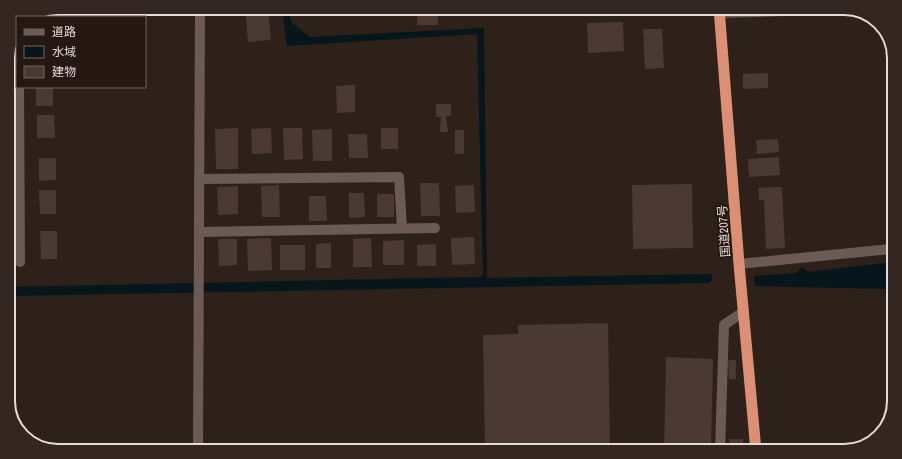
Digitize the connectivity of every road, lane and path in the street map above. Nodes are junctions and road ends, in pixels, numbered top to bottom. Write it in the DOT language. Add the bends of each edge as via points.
graph roads {
  1 [pos="200,15"];
  2 [pos="720,15"];
  3 [pos="19,88"];
  4 [pos="199,179"];
  5 [pos="15,181"];
  6 [pos="19,181"];
  7 [pos="402,228"];
  8 [pos="435,228"];
  9 [pos="199,232"];
  10 [pos="887,249"];
  11 [pos="20,262"];
  12 [pos="739,264"];
  13 [pos="743,312"];
  14 [pos="198,444"];
  15 [pos="720,444"];
  16 [pos="755,444"];
  1 -- 4 [label="street"];
  2 -- 12 [label="highway, 国道207号"];
  3 -- 6 [label="street"];
  4 -- 7 [label="street" via="399,177"];
  4 -- 9 [label="street"];
  5 -- 6 [label="street"];
  6 -- 11 [label="street"];
  7 -- 8 [label="street"];
  7 -- 9 [label="street"];
  9 -- 14 [label="street"];
  10 -- 12 [label="street"];
  12 -- 13 [label="highway, 国道207号"];
  13 -- 15 [label="street" via="724,325"];
  13 -- 16 [label="highway, 国道207号"];
}
